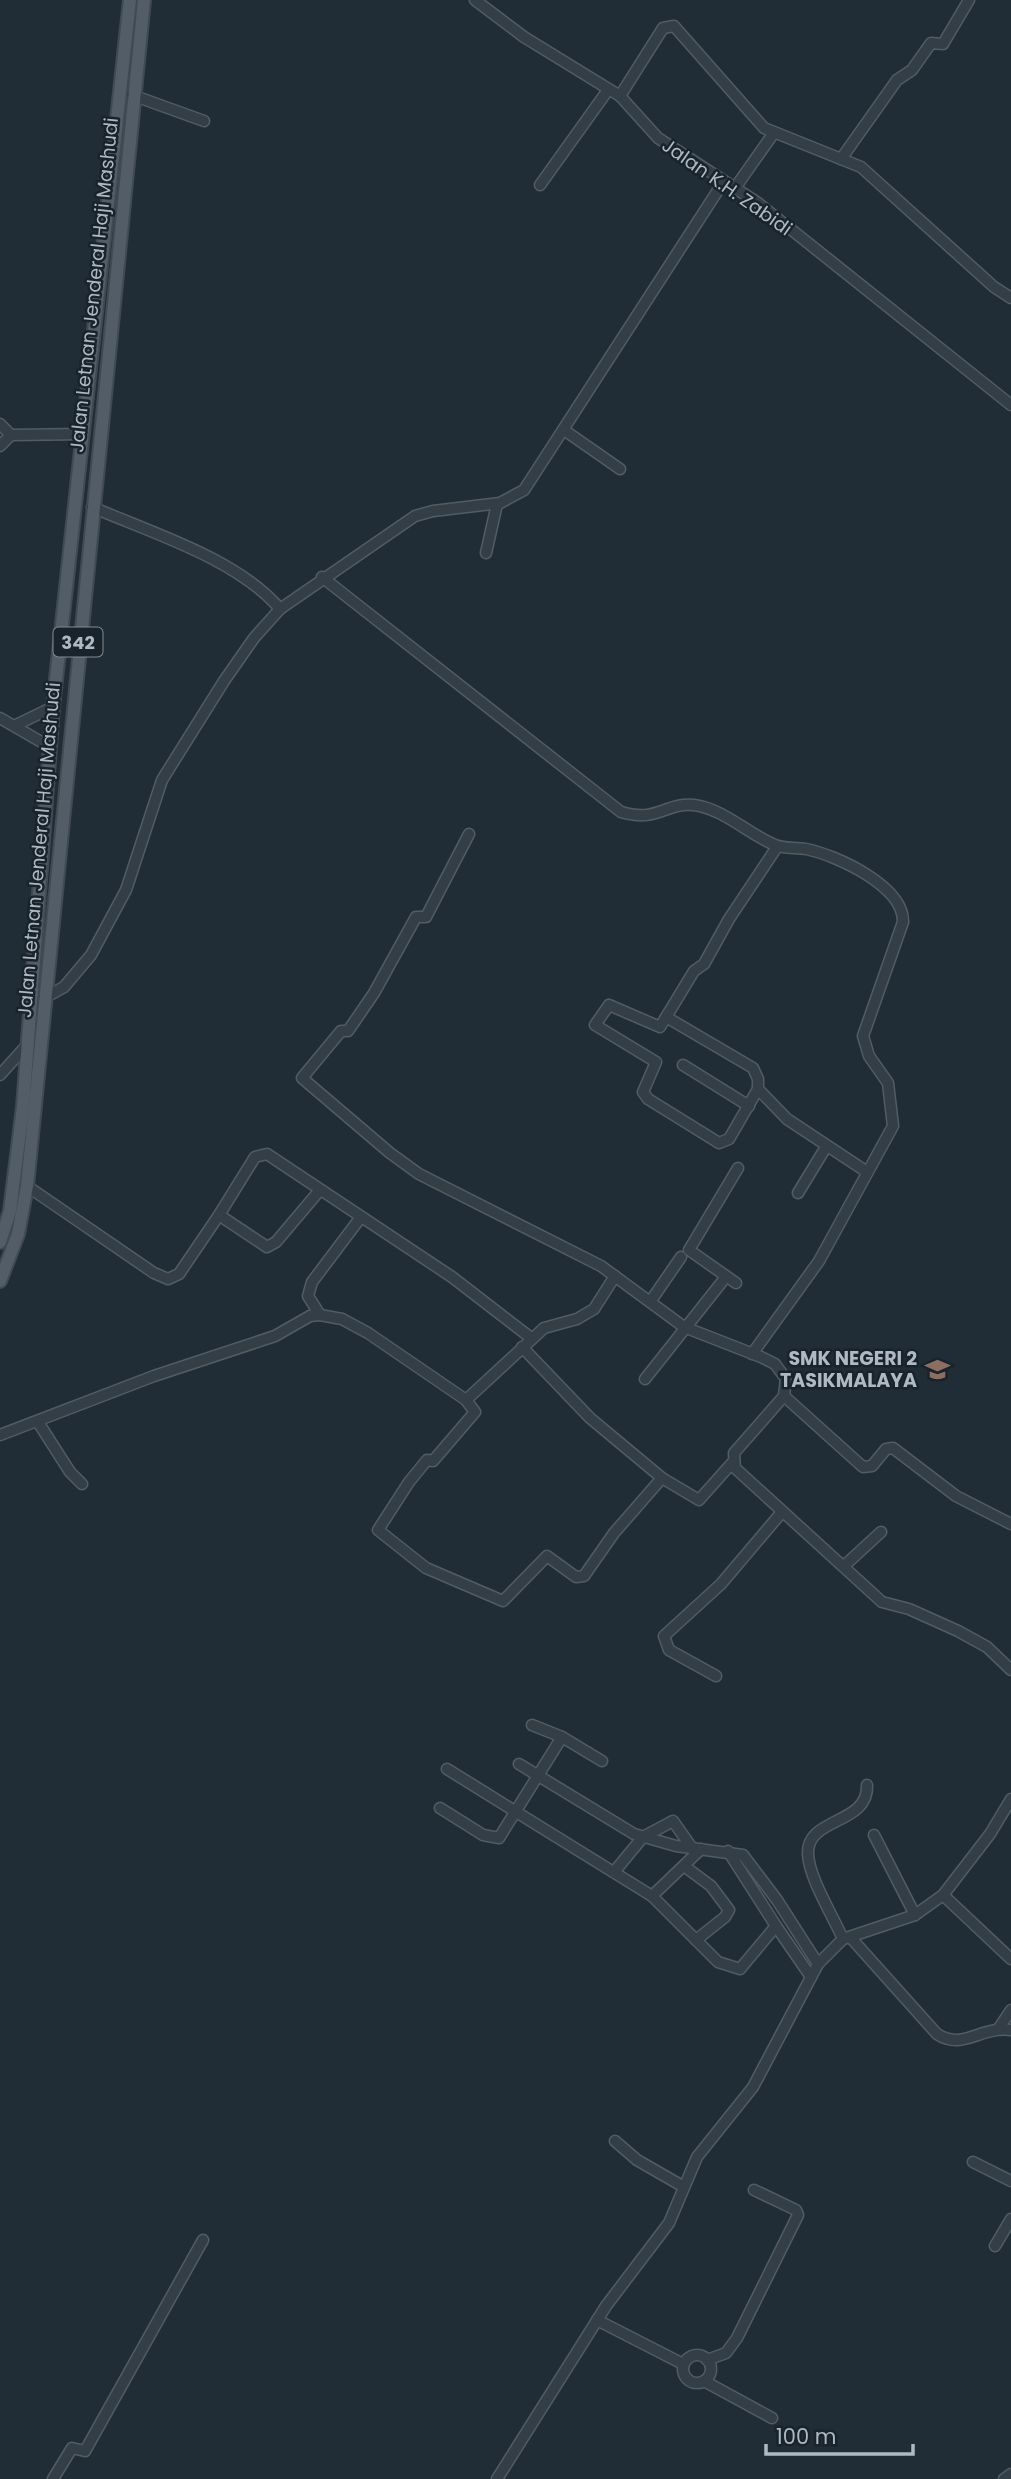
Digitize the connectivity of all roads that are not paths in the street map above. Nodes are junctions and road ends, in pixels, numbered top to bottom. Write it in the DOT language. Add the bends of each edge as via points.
graph roads {
  1 [pos="130,0"];
  2 [pos="144,0"];
  3 [pos="475,0"];
  4 [pos="968,0"];
  5 [pos="608,90"];
  6 [pos="132,94"];
  7 [pos="620,96"];
  8 [pos="204,121"];
  9 [pos="773,134"];
  10 [pos="841,159"];
  11 [pos="724,181"];
  12 [pos="540,186"];
  13 [pos="736,188"];
  14 [pos="1011,298"];
  15 [pos="1011,405"];
  16 [pos="0,424"];
  17 [pos="564,430"];
  18 [pos="85,434"];
  19 [pos="11,435"];
  20 [pos="0,446"];
  21 [pos="620,469"];
  22 [pos="497,503"];
  23 [pos="92,507"];
  24 [pos="486,553"];
  25 [pos="322,578"];
  26 [pos="280,609"];
  27 [pos="53,706"];
  28 [pos="0,718"];
  29 [pos="16,725"];
  30 [pos="50,747"];
  31 [pos="469,834"];
  32 [pos="777,847"];
  33 [pos="44,998"];
  34 [pos="666,1017"];
  35 [pos="26,1045"];
  36 [pos="683,1065"];
  37 [pos="0,1075"];
  38 [pos="758,1089"];
  39 [pos="749,1106"];
  40 [pos="826,1147"];
  41 [pos="738,1168"];
  42 [pos="867,1172"];
  43 [pos="27,1186"];
  44 [pos="320,1189"];
  45 [pos="798,1193"];
  46 [pos="219,1215"];
  47 [pos="361,1217"];
  48 [pos="0,1242"];
  49 [pos="681,1256"];
  50 [pos="615,1276"];
  51 [pos="724,1278"];
  52 [pos="0,1281"];
  53 [pos="736,1283"];
  54 [pos="650,1302"];
  55 [pos="320,1314"];
  56 [pos="684,1327"];
  57 [pos="531,1338"];
  58 [pos="522,1347"];
  59 [pos="752,1353"];
  60 [pos="645,1379"];
  61 [pos="784,1396"];
  62 [pos="466,1400"];
  63 [pos="38,1422"];
  64 [pos="0,1435"];
  65 [pos="733,1463"];
  66 [pos="662,1478"];
  67 [pos="82,1484"];
  68 [pos="782,1511"];
  69 [pos="1011,1524"];
  70 [pos="881,1532"];
  71 [pos="844,1566"];
  72 [pos="1011,1670"];
  73 [pos="716,1676"];
  74 [pos="532,1725"];
  75 [pos="562,1737"];
  76 [pos="601,1761"];
  77 [pos="519,1764"];
  78 [pos="447,1769"];
  79 [pos="538,1775"];
  80 [pos="867,1785"];
  81 [pos="1011,1799"];
  82 [pos="440,1808"];
  83 [pos="517,1812"];
  84 [pos="874,1835"];
  85 [pos="643,1837"];
  86 [pos="696,1848"];
  87 [pos="728,1851"];
  88 [pos="684,1866"];
  89 [pos="614,1872"];
  90 [pos="762,1880"];
  91 [pos="751,1887"];
  92 [pos="943,1895"];
  93 [pos="652,1896"];
  94 [pos="777,1900"];
  95 [pos="765,1909"];
  96 [pos="915,1915"];
  97 [pos="776,1926"];
  98 [pos="847,1939"];
  99 [pos="696,1940"];
  100 [pos="1011,1959"];
  101 [pos="818,1964"];
  102 [pos="811,1977"];
  103 [pos="1011,2011"];
  104 [pos="999,2028"];
  105 [pos="1011,2030"];
  106 [pos="615,2141"];
  107 [pos="973,2162"];
  108 [pos="1011,2181"];
  109 [pos="684,2187"];
  110 [pos="754,2190"];
  111 [pos="1011,2219"];
  112 [pos="203,2240"];
  113 [pos="995,2246"];
  114 [pos="597,2320"];
  115 [pos="707,2360"];
  116 [pos="683,2364"];
  117 [pos="705,2381"];
  118 [pos="772,2418"];
  119 [pos="1011,2474"];
  120 [pos="53,2479"];
  121 [pos="497,2479"];
  122 [pos="1004,2479"];
  1 -- 18 [label="main road, Jalan Letnan Jenderal Haji Mashudi / 342"];
  2 -- 6 [label="main road, Jalan Letnan Jenderal Haji Mashudi / 342"];
  3 -- 5 [label="street, Jalan K.H. Zabidi"];
  4 -- 10 [label="street" via="943,44 931,43 912,70 897,80"];
  5 -- 7 [label="street, Jalan K.H. Zabidi"];
  5 -- 12 [label="street"];
  6 -- 8 [label="street"];
  6 -- 23 [label="main road, Jalan Letnan Jenderal Haji Mashudi / 342"];
  7 -- 9 [label="street" via="663,28 674,26"];
  7 -- 11 [label="street, Jalan K.H. Zabidi" via="657,138"];
  9 -- 10 [label="street"];
  9 -- 13 [label="street"];
  10 -- 14 [label="street" via="872,175"];
  11 -- 13 [label="street, Jalan K.H. Zabidi"];
  11 -- 17 [label="street"];
  13 -- 15 [label="street, Jalan K.H. Zabidi"];
  16 -- 19 [label="street"];
  17 -- 21 [label="street"];
  17 -- 22 [label="street" via="524,491"];
  18 -- 19 [label="street"];
  18 -- 27 [label="main road, Jalan Letnan Jenderal Haji Mashudi / 342"];
  19 -- 20 [label="street"];
  22 -- 24 [label="street"];
  22 -- 25 [label="street" via="424,512"];
  23 -- 26 [label="street" via="246,579"];
  23 -- 33 [label="main road, Jalan Letnan Jenderal Haji Mashudi / 342"];
  25 -- 26 [label="street"];
  25 -- 32 [label="street" via="621,811 645,818 698,806"];
  26 -- 33 [label="street" via="224,681 162,780 126,890 91,955 64,987"];
  27 -- 29 [label="street"];
  27 -- 30 [label="main road, Jalan Letnan Jenderal Haji Mashudi / 342"];
  28 -- 29 [label="street"];
  29 -- 30 [label="street"];
  30 -- 35 [label="main road, Jalan Letnan Jenderal Haji Mashudi / 342"];
  31 -- 50 [label="street" via="426,917 416,917 348,1031 341,1031 302,1078 419,1174"];
  32 -- 34 [label="street"];
  32 -- 42 [label="street" via="832,857 870,877 902,909 903,922 863,1036 869,1056 888,1083 894,1116"];
  33 -- 43 [label="main road, Jalan Letnan Jenderal Haji Mashudi / 342"];
  34 -- 38 [label="street" via="753,1068"];
  34 -- 39 [label="street" via="657,1028 609,1005 596,1025 653,1059 655,1065 643,1094 712,1140 724,1143 729,1139"];
  35 -- 37 [label="street"];
  35 -- 48 [label="main road, Jalan Letnan Jenderal Haji Mashudi / 342" via="10,1211"];
  36 -- 39 [label="street"];
  38 -- 39 [label="street"];
  38 -- 40 [label="street" via="787,1119"];
  40 -- 42 [label="street"];
  40 -- 45 [label="street"];
  41 -- 51 [label="street" via="689,1249"];
  42 -- 59 [label="street" via="819,1261"];
  43 -- 46 [label="street" via="164,1279 179,1274"];
  43 -- 52 [label="main road, Jalan Letnan Jenderal Haji Mashudi / 342" via="18,1234"];
  44 -- 46 [label="street" via="267,1247"];
  44 -- 46 [label="street" via="263,1153 255,1157"];
  44 -- 47 [label="street"];
  47 -- 55 [label="street" via="312,1282 308,1296"];
  47 -- 57 [label="street"];
  49 -- 54 [label="street"];
  50 -- 54 [label="street"];
  50 -- 57 [label="street" via="586,1315 544,1328"];
  51 -- 53 [label="street"];
  51 -- 56 [label="street"];
  54 -- 56 [label="street"];
  55 -- 62 [label="street" via="368,1333"];
  55 -- 63 [label="street" via="275,1336 154,1376"];
  56 -- 59 [label="street"];
  56 -- 60 [label="street"];
  57 -- 58 [label="street"];
  58 -- 62 [label="street"];
  58 -- 66 [label="street" via="590,1419"];
  59 -- 61 [label="street" via="781,1372 786,1379"];
  61 -- 65 [label="street" via="740,1446"];
  61 -- 69 [label="street" via="863,1467 872,1466 886,1449 893,1448 956,1496"];
  62 -- 66 [label="street" via="475,1412 433,1461 427,1460 378,1530 426,1568 496,1599 508,1599 547,1556 582,1578"];
  63 -- 64 [label="street"];
  63 -- 67 [label="street"];
  65 -- 66 [label="street" via="699,1500"];
  65 -- 68 [label="street"];
  68 -- 71 [label="street"];
  68 -- 73 [label="street" via="721,1584 664,1636 669,1650"];
  70 -- 71 [label="street"];
  71 -- 72 [label="street" via="882,1602 958,1631 986,1647"];
  74 -- 75 [label="street"];
  75 -- 76 [label="street"];
  75 -- 79 [label="street"];
  77 -- 79 [label="street"];
  78 -- 83 [label="street"];
  79 -- 83 [label="street"];
  79 -- 85 [label="street"];
  80 -- 98 [label="street" via="857,1812 814,1835 807,1850 809,1864"];
  81 -- 92 [label="street"];
  82 -- 83 [label="street" via="492,1839 503,1834"];
  83 -- 89 [label="street"];
  84 -- 96 [label="street"];
  85 -- 86 [label="street"];
  85 -- 86 [label="street" via="675,1821"];
  85 -- 89 [label="street"];
  86 -- 87 [label="street"];
  86 -- 88 [label="street"];
  87 -- 90 [label="street" via="748,1860"];
  87 -- 91 [label="street"];
  88 -- 93 [label="street"];
  88 -- 99 [label="street" via="711,1886 729,1910"];
  89 -- 93 [label="street"];
  90 -- 91 [label="street"];
  90 -- 94 [label="street"];
  91 -- 95 [label="street"];
  92 -- 96 [label="street"];
  92 -- 100 [label="street"];
  93 -- 99 [label="street"];
  94 -- 95 [label="street"];
  94 -- 101 [label="street"];
  95 -- 97 [label="street"];
  96 -- 98 [label="street"];
  97 -- 99 [label="street" via="740,1969 723,1966"];
  97 -- 102 [label="street"];
  98 -- 101 [label="street"];
  98 -- 104 [label="street" via="937,2034 957,2041"];
  101 -- 102 [label="street"];
  102 -- 109 [label="street" via="753,2087 702,2149"];
  103 -- 104 [label="street"];
  104 -- 105 [label="street"];
  106 -- 109 [label="street" via="636,2160"];
  107 -- 108 [label="street"];
  109 -- 114 [label="street" via="669,2223"];
  110 -- 115 [label="street" via="798,2215 737,2338 726,2353"];
  111 -- 113 [label="street"];
  112 -- 120 [label="street" via="85,2451 72,2448"];
  114 -- 116 [label="street"];
  114 -- 121 [label="street"];
  115 -- 116 [label="street" via="693,2356"];
  115 -- 117 [label="street" via="711,2368"];
  116 -- 117 [label="street" via="686,2379"];
  117 -- 118 [label="street"];
  119 -- 122 [label="street"];
}
